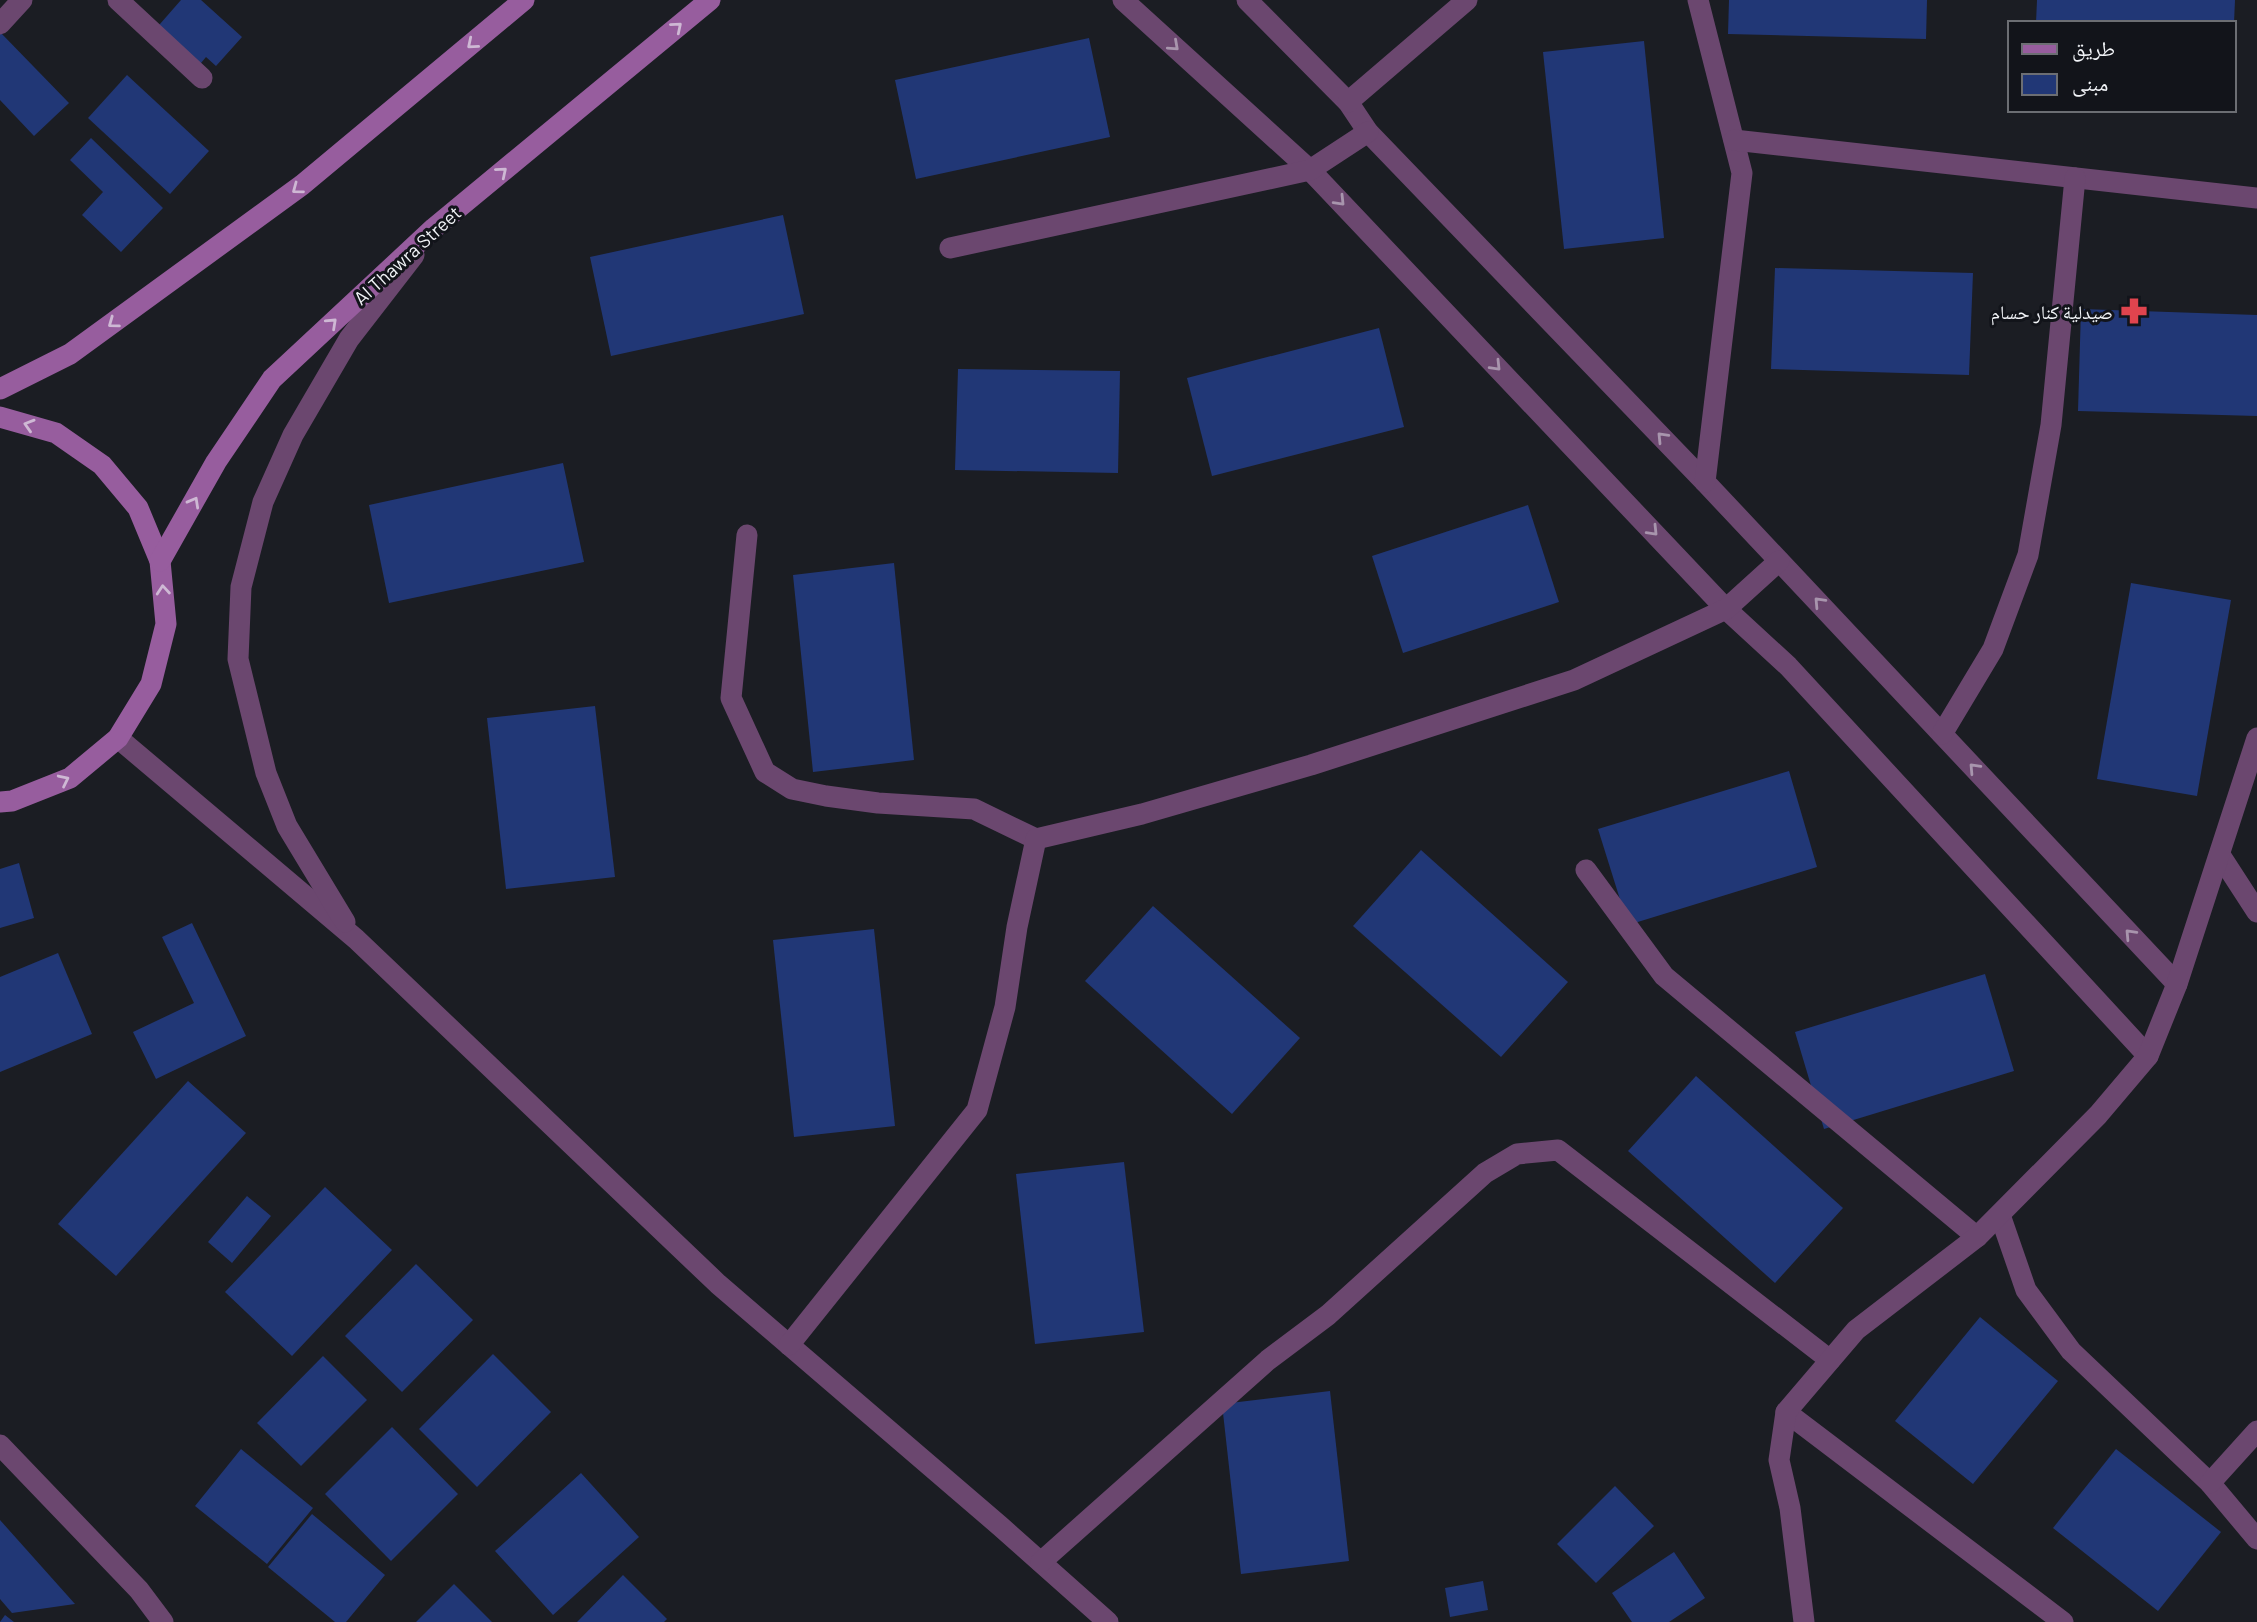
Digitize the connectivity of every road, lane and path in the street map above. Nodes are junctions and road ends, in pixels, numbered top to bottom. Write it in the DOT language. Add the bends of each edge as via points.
graph roads {
  1 [pos="22,0"];
  2 [pos="118,0"];
  3 [pos="524,0"];
  4 [pos="710,0"];
  5 [pos="1123,0"];
  6 [pos="1247,0"];
  7 [pos="1467,0"];
  8 [pos="1698,0"];
  9 [pos="0,24"];
  10 [pos="202,78"];
  11 [pos="1348,102"];
  12 [pos="1368,132"];
  13 [pos="1734,140"];
  14 [pos="1310,170"];
  15 [pos="2075,178"];
  16 [pos="2257,198"];
  17 [pos="434,228"];
  18 [pos="950,248"];
  19 [pos="0,389"];
  20 [pos="0,416"];
  21 [pos="1705,482"];
  22 [pos="747,535"];
  23 [pos="160,561"];
  24 [pos="1779,561"];
  25 [pos="1726,608"];
  26 [pos="1942,734"];
  27 [pos="118,737"];
  28 [pos="2256,746"];
  29 [pos="0,802"];
  30 [pos="1036,839"];
  31 [pos="2220,855"];
  32 [pos="1586,870"];
  33 [pos="2257,912"];
  34 [pos="356,939"];
  35 [pos="2177,984"];
  36 [pos="2148,1056"];
  37 [pos="2000,1215"];
  38 [pos="1978,1237"];
  39 [pos="789,1345"];
  40 [pos="1830,1360"];
  41 [pos="1786,1412"];
  42 [pos="2257,1431"];
  43 [pos="0,1445"];
  44 [pos="2210,1483"];
  45 [pos="2257,1539"];
  46 [pos="1041,1562"];
  47 [pos="163,1622"];
  48 [pos="1108,1622"];
  49 [pos="1804,1622"];
  50 [pos="2063,1622"];
  1 -- 9 [label="street"];
  2 -- 10 [label="street"];
  3 -- 19 [label="main road, one-way" via="302,185 70,354"];
  17 -- 4 [label="main road, Al Thawra Street, one-way"];
  5 -- 14 [label="street, one-way"];
  6 -- 11 [label="street"];
  7 -- 11 [label="street"];
  8 -- 13 [label="street"];
  11 -- 12 [label="street"];
  12 -- 14 [label="street"];
  21 -- 12 [label="street, one-way"];
  13 -- 15 [label="street"];
  13 -- 21 [label="street" via="1742,173"];
  14 -- 18 [label="street"];
  14 -- 25 [label="street, one-way"];
  15 -- 16 [label="street"];
  15 -- 26 [label="street" via="2051,425 2028,555 1993,649"];
  23 -- 17 [label="main road, Al Thawra Street, one-way" via="216,461 272,379"];
  17 -- 34 [label="street" via="349,339 293,435 263,502 241,587 238,659 266,773 287,826"];
  23 -- 20 [label="main road, one-way" via="138,508 102,464 56,433"];
  21 -- 24 [label="street"];
  22 -- 30 [label="street" via="731,698 765,772 792,789 826,796 974,809"];
  27 -- 23 [label="main road, one-way" via="151,684 166,624"];
  24 -- 25 [label="street"];
  26 -- 24 [label="street, one-way"];
  25 -- 30 [label="street" via="1574,680 1311,765"];
  25 -- 36 [label="street" via="1788,666"];
  35 -- 26 [label="street, one-way"];
  29 -- 27 [label="main road, one-way" via="70,778"];
  27 -- 34 [label="street"];
  28 -- 31 [label="street"];
  30 -- 39 [label="street" via="1005,1007 977,1110"];
  31 -- 33 [label="street"];
  31 -- 35 [label="street"];
  32 -- 38 [label="street" via="1664,976"];
  34 -- 39 [label="street"];
  35 -- 36 [label="street"];
  36 -- 37 [label="street" via="2098,1115"];
  37 -- 38 [label="street"];
  37 -- 44 [label="street" via="2026,1290 2071,1351"];
  38 -- 40 [label="street" via="1856,1330"];
  39 -- 46 [label="street"];
  40 -- 41 [label="street"];
  40 -- 46 [label="street" via="1558,1150 1517,1154 1485,1173"];
  41 -- 49 [label="street" via="1779,1460 1790,1508"];
  41 -- 50 [label="street"];
  42 -- 44 [label="street"];
  43 -- 47 [label="street" via="139,1590"];
  44 -- 45 [label="street"];
  46 -- 48 [label="street"];
}
